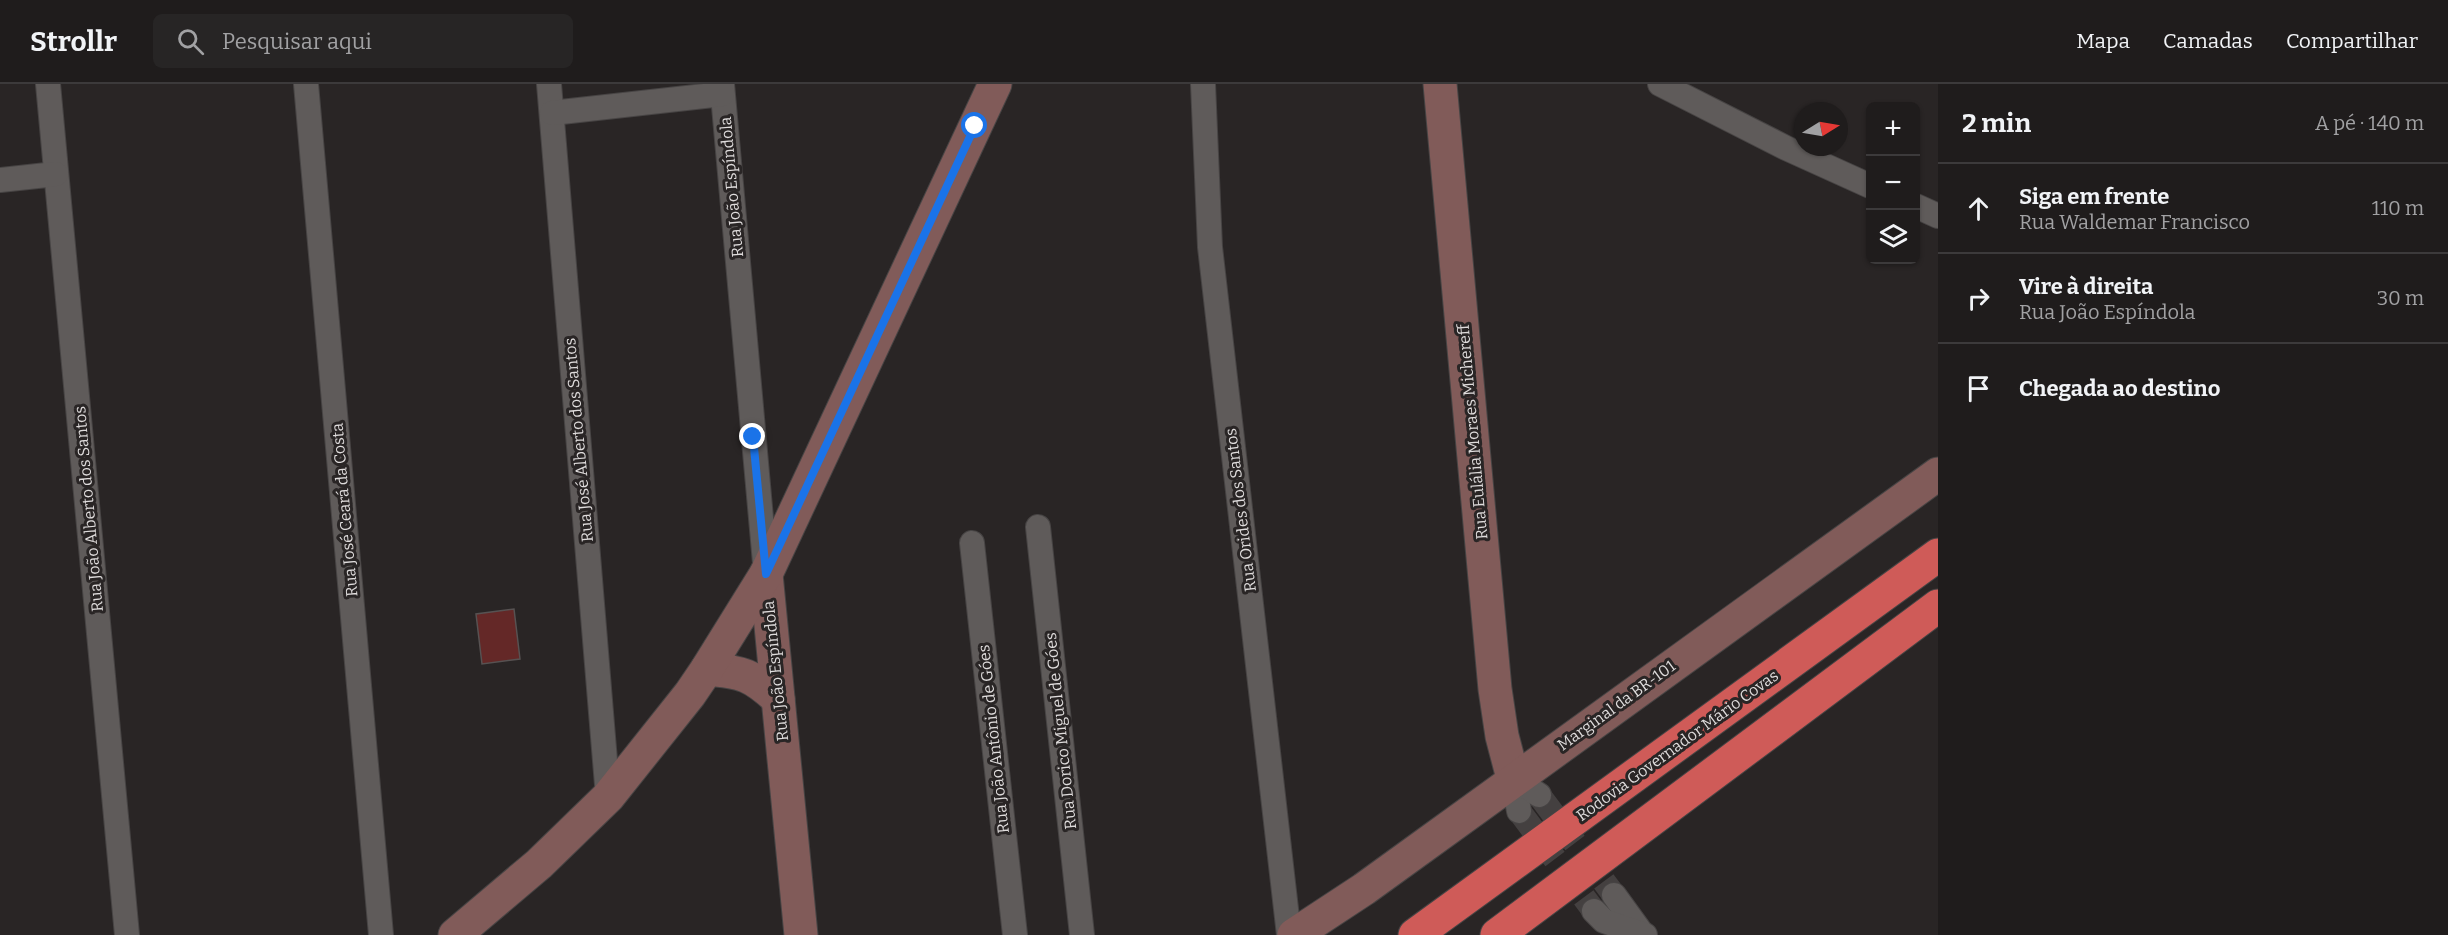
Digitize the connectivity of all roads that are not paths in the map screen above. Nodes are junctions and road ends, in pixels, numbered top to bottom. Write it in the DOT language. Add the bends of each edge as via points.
graph roads {
  1 [pos="48,84"];
  2 [pos="306,84"];
  3 [pos="549,84"];
  4 [pos="995,84"];
  5 [pos="1203,84"];
  6 [pos="1440,84"];
  7 [pos="1660,84"];
  8 [pos="722,89"];
  9 [pos="552,113"];
  10 [pos="56,174"];
  11 [pos="0,180"];
  12 [pos="1866,184"];
  13 [pos="1920,208"];
  14 [pos="1938,216"];
  15 [pos="1938,474"];
  16 [pos="1038,527"];
  17 [pos="972,543"];
  18 [pos="1938,555"];
  19 [pos="766,574"];
  20 [pos="1938,606"];
  21 [pos="707,669"];
  22 [pos="778,699"];
  23 [pos="1526,787"];
  24 [pos="608,797"];
  25 [pos="1519,811"];
  26 [pos="1614,895"];
  27 [pos="1537,906"];
  28 [pos="1594,911"];
  29 [pos="127,935"];
  30 [pos="381,935"];
  31 [pos="455,935"];
  32 [pos="801,935"];
  33 [pos="1015,935"];
  34 [pos="1082,935"];
  35 [pos="1288,935"];
  36 [pos="1294,935"];
  37 [pos="1415,935"];
  38 [pos="1497,935"];
  39 [pos="1512,935"];
  40 [pos="1644,935"];
  1 -- 10 [label="street, Rua João Alberto dos Santos"];
  2 -- 30 [label="street, Rua José Ceará da Costa"];
  3 -- 9 [label="street, Rua José Alberto dos Santos"];
  4 -- 19 [label="street"];
  5 -- 35 [label="street, Rua Orides dos Santos" via="1210,247"];
  6 -- 23 [label="street, Rua Eulália Moraes Michereff" via="1496,689 1502,736"];
  7 -- 12 [label="street"];
  8 -- 9 [label="street"];
  8 -- 19 [label="street, Rua João Espíndola"];
  9 -- 24 [label="street, Rua José Alberto dos Santos"];
  10 -- 11 [label="street"];
  10 -- 29 [label="street, Rua João Alberto dos Santos"];
  13 -- 14 [label="street"];
  15 -- 23 [label="street, Marginal da BR-101"];
  16 -- 34 [label="street, Rua Dorico Miguel de Góes"];
  17 -- 33 [label="street, Rua João Antônio de Góes"];
  18 -- 37 [label="highway, Rodovia Governador Mário Covas"];
  19 -- 21 [label="street"];
  19 -- 22 [label="street, Rua João Espíndola"];
  20 -- 27 [label="highway"];
  21 -- 22 [label="street" via="740,673 758,680"];
  21 -- 24 [label="street"];
  22 -- 32 [label="street, Rua João Espíndola"];
  23 -- 25 [label="street"];
  23 -- 36 [label="street, Marginal da BR-101"];
  24 -- 31 [label="street" via="539,864"];
  26 -- 40 [label="street"];
  27 -- 38 [label="highway"];
  27 -- 39 [label="highway"];
  28 -- 40 [label="street" via="1604,921"];
}
